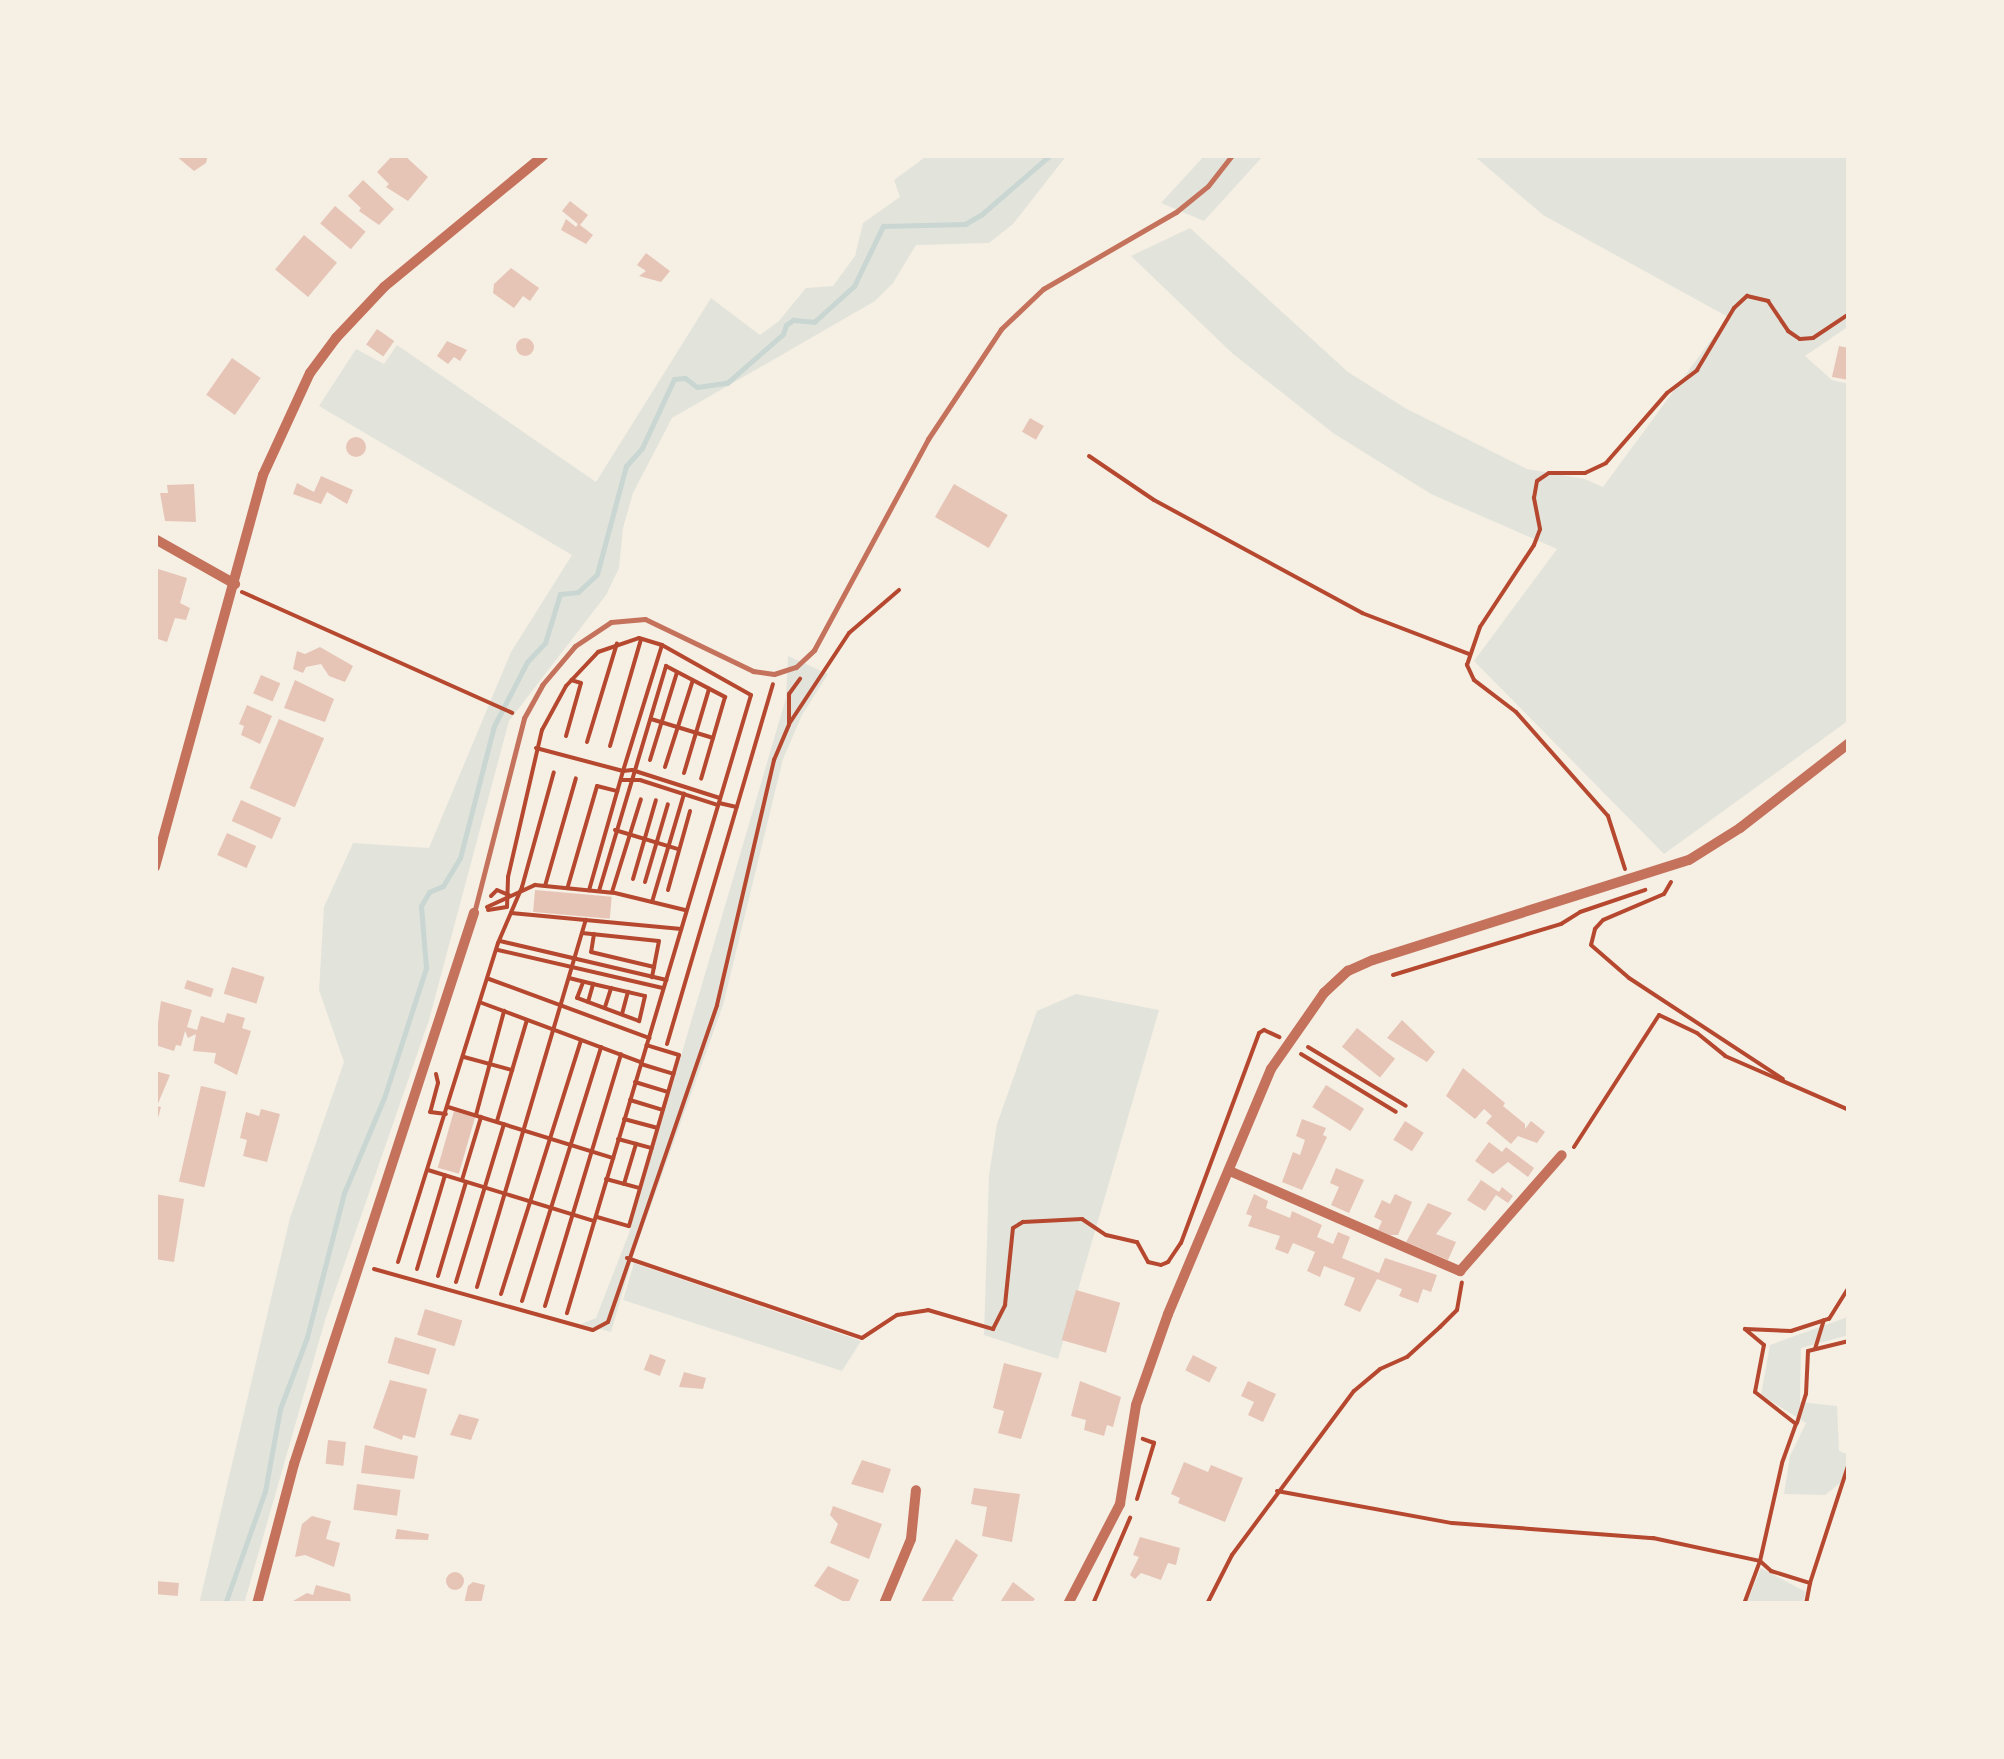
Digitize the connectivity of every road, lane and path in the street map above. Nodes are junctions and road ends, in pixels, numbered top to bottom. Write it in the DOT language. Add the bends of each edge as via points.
graph roads {
  1 [pos="544,155"];
  2 [pos="1232,155"];
  3 [pos="1849,314"];
  4 [pos="1090,456"];
  5 [pos="155,538"];
  6 [pos="234,586"];
  7 [pos="898,590"];
  8 [pos="641,639"];
  9 [pos="617,643"];
  10 [pos="662,644"];
  11 [pos="1470,654"];
  12 [pos="803,660"];
  13 [pos="677,672"];
  14 [pos="774,674"];
  15 [pos="571,680"];
  16 [pos="693,680"];
  17 [pos="773,684"];
  18 [pos="709,689"];
  19 [pos="789,694"];
  20 [pos="517,715"];
  21 [pos="651,719"];
  22 [pos="661,722"];
  23 [pos="788,724"];
  24 [pos="678,728"];
  25 [pos="695,732"];
  26 [pos="566,736"];
  27 [pos="713,738"];
  28 [pos="587,742"];
  29 [pos="1849,742"];
  30 [pos="610,746"];
  31 [pos="536,748"];
  32 [pos="650,760"];
  33 [pos="666,767"];
  34 [pos="622,771"];
  35 [pos="636,771"];
  36 [pos="554,772"];
  37 [pos="684,773"];
  38 [pos="576,778"];
  39 [pos="701,779"];
  40 [pos="620,780"];
  41 [pos="634,780"];
  42 [pos="617,791"];
  43 [pos="684,794"];
  44 [pos="641,799"];
  45 [pos="656,800"];
  46 [pos="719,802"];
  47 [pos="668,804"];
  48 [pos="737,807"];
  49 [pos="690,811"];
  50 [pos="615,830"];
  51 [pos="631,835"];
  52 [pos="645,839"];
  53 [pos="656,842"];
  54 [pos="669,846"];
  55 [pos="679,850"];
  56 [pos="1689,860"];
  57 [pos="155,867"];
  58 [pos="633,878"];
  59 [pos="645,882"];
  60 [pos="1630,882"];
  61 [pos="1671,882"];
  62 [pos="545,886"];
  63 [pos="522,887"];
  64 [pos="568,888"];
  65 [pos="589,890"];
  66 [pos="668,890"];
  67 [pos="599,891"];
  68 [pos="612,892"];
  69 [pos="510,895"];
  70 [pos="652,902"];
  71 [pos="687,910"];
  72 [pos="474,913"];
  73 [pos="511,913"];
  74 [pos="586,920"];
  75 [pos="681,930"];
  76 [pos="582,933"];
  77 [pos="594,934"];
  78 [pos="499,941"];
  79 [pos="496,950"];
  80 [pos="573,964"];
  81 [pos="654,967"];
  82 [pos="1394,975"];
  83 [pos="652,977"];
  84 [pos="569,978"];
  85 [pos="487,979"];
  86 [pos="666,980"];
  87 [pos="582,982"];
  88 [pos="593,984"];
  89 [pos="611,988"];
  90 [pos="664,988"];
  91 [pos="628,992"];
  92 [pos="578,998"];
  93 [pos="588,1002"];
  94 [pos="480,1003"];
  95 [pos="561,1006"];
  96 [pos="605,1008"];
  97 [pos="574,1010"];
  98 [pos="504,1011"];
  99 [pos="622,1014"];
  100 [pos="527,1020"];
  101 [pos="552,1029"];
  102 [pos="649,1038"];
  103 [pos="581,1040"];
  104 [pos="1288,1041"];
  105 [pos="667,1044"];
  106 [pos="646,1045"];
  107 [pos="1308,1046"];
  108 [pos="601,1047"];
  109 [pos="621,1054"];
  110 [pos="1301,1054"];
  111 [pos="430,1056"];
  112 [pos="463,1056"];
  113 [pos="641,1063"];
  114 [pos="489,1064"];
  115 [pos="512,1070"];
  116 [pos="673,1074"];
  117 [pos="635,1082"];
  118 [pos="1796,1087"];
  119 [pos="668,1092"];
  120 [pos="630,1100"];
  121 [pos="1406,1106"];
  122 [pos="448,1107"];
  123 [pos="662,1110"];
  124 [pos="1849,1110"];
  125 [pos="1396,1112"];
  126 [pos="446,1114"];
  127 [pos="478,1116"];
  128 [pos="624,1119"];
  129 [pos="497,1122"];
  130 [pos="504,1124"];
  131 [pos="657,1128"];
  132 [pos="524,1130"];
  133 [pos="551,1139"];
  134 [pos="618,1140"];
  135 [pos="636,1144"];
  136 [pos="572,1146"];
  137 [pos="652,1148"];
  138 [pos="592,1152"];
  139 [pos="1562,1155"];
  140 [pos="613,1158"];
  141 [pos="428,1170"];
  142 [pos="1232,1172"];
  143 [pos="445,1175"];
  144 [pos="606,1179"];
  145 [pos="464,1182"];
  146 [pos="624,1184"];
  147 [pos="485,1188"];
  148 [pos="640,1188"];
  149 [pos="505,1194"];
  150 [pos="527,1202"];
  151 [pos="550,1209"];
  152 [pos="572,1216"];
  153 [pos="595,1219"];
  154 [pos="627,1258"];
  155 [pos="398,1262"];
  156 [pos="358,1264"];
  157 [pos="418,1269"];
  158 [pos="1460,1271"];
  159 [pos="438,1276"];
  160 [pos="456,1282"];
  161 [pos="478,1287"];
  162 [pos="1849,1287"];
  163 [pos="501,1294"];
  164 [pos="522,1301"];
  165 [pos="546,1306"];
  166 [pos="567,1313"];
  167 [pos="1824,1320"];
  168 [pos="1849,1341"];
  169 [pos="1814,1349"];
  170 [pos="1796,1424"];
  171 [pos="1849,1463"];
  172 [pos="916,1490"];
  173 [pos="1277,1491"];
  174 [pos="1760,1561"];
  175 [pos="1810,1583"];
  176 [pos="257,1604"];
  177 [pos="884,1604"];
  178 [pos="1068,1604"];
  179 [pos="1207,1604"];
  180 [pos="1744,1604"];
  181 [pos="1806,1604"];
  1 -- 6 [label="street" via="384,286 310,373 274,445"];
  2 -- 12 [label="lane" via="1176,212 1043,289 1001,329 928,438"];
  3 -- 11 [label="path" via="1813,338 1800,339 1768,301 1747,296 1697,370 1666,393 1606,462 1586,473 1537,481 1540,530"];
  4 -- 11 [label="path" via="1154,500 1362,612"];
  5 -- 6 [label="street"];
  6 -- 20 [label="path"];
  6 -- 57 [label="street"];
  7 -- 23 [label="path" via="849,633"];
  8 -- 9 [label="path"];
  8 -- 10 [label="path"];
  8 -- 30 [label="path"];
  9 -- 15 [label="path"];
  9 -- 28 [label="path"];
  10 -- 34 [label="path"];
  10 -- 46 [label="path" via="751,695"];
  11 -- 60 [label="path" via="1474,680 1516,712 1608,816"];
  12 -- 14 [label="lane"];
  12 -- 19 [label="path"];
  13 -- 16 [label="path"];
  13 -- 21 [label="path" via="666,666"];
  13 -- 22 [label="path"];
  14 -- 17 [label="path"];
  14 -- 72 [label="lane" via="752,671 645,619 611,622 574,646 524,718"];
  15 -- 26 [label="path" via="582,683"];
  15 -- 31 [label="path"];
  16 -- 18 [label="path"];
  16 -- 24 [label="path"];
  17 -- 19 [label="path"];
  17 -- 48 [label="path"];
  18 -- 25 [label="path"];
  18 -- 27 [label="path" via="725,697"];
  19 -- 23 [label="path"];
  21 -- 22 [label="path"];
  21 -- 35 [label="path"];
  22 -- 24 [label="path"];
  22 -- 32 [label="path"];
  23 -- 154 [label="path" via="717,1005"];
  24 -- 25 [label="path"];
  24 -- 33 [label="path"];
  25 -- 27 [label="path"];
  25 -- 37 [label="path"];
  27 -- 39 [label="path"];
  29 -- 56 [label="street"];
  31 -- 34 [label="path"];
  31 -- 69 [label="path"];
  34 -- 35 [label="path"];
  34 -- 40 [label="path"];
  35 -- 41 [label="path"];
  35 -- 46 [label="path"];
  36 -- 63 [label="path"];
  38 -- 62 [label="path"];
  40 -- 41 [label="path"];
  40 -- 42 [label="path"];
  41 -- 43 [label="path"];
  41 -- 50 [label="path"];
  42 -- 64 [label="path" via="597,786"];
  42 -- 65 [label="path"];
  43 -- 46 [label="path"];
  43 -- 54 [label="path"];
  44 -- 51 [label="path"];
  45 -- 52 [label="path"];
  46 -- 48 [label="path"];
  46 -- 71 [label="path"];
  47 -- 53 [label="path"];
  48 -- 105 [label="path"];
  49 -- 55 [label="path"];
  50 -- 51 [label="path"];
  50 -- 67 [label="path"];
  51 -- 52 [label="path"];
  51 -- 68 [label="path"];
  52 -- 53 [label="path"];
  52 -- 58 [label="path"];
  53 -- 54 [label="path"];
  53 -- 59 [label="path"];
  54 -- 55 [label="path"];
  54 -- 70 [label="path"];
  55 -- 66 [label="path"];
  56 -- 60 [label="street"];
  56 -- 61 [label="path"];
  60 -- 104 [label="street" via="1358,966 1324,993"];
  61 -- 82 [label="path" via="1544,930"];
  61 -- 118 [label="path" via="1664,894 1604,920 1591,945 1629,978"];
  62 -- 63 [label="path"];
  62 -- 64 [label="path"];
  63 -- 69 [label="path"];
  63 -- 73 [label="path"];
  64 -- 65 [label="path"];
  65 -- 67 [label="path"];
  67 -- 68 [label="path"];
  68 -- 70 [label="path"];
  69 -- 72 [label="path"];
  70 -- 71 [label="path"];
  71 -- 75 [label="path"];
  72 -- 111 [label="street"];
  73 -- 74 [label="path"];
  73 -- 78 [label="path"];
  74 -- 75 [label="path"];
  74 -- 76 [label="path"];
  75 -- 86 [label="path"];
  76 -- 77 [label="path"];
  76 -- 80 [label="path"];
  77 -- 81 [label="path" via="590,952"];
  77 -- 81 [label="path" via="659,942"];
  78 -- 79 [label="path"];
  78 -- 80 [label="path"];
  79 -- 80 [label="path"];
  79 -- 85 [label="path"];
  80 -- 83 [label="path"];
  80 -- 84 [label="path"];
  80 -- 90 [label="path"];
  81 -- 83 [label="path"];
  83 -- 86 [label="path"];
  84 -- 87 [label="path"];
  84 -- 95 [label="path"];
  85 -- 94 [label="path"];
  85 -- 95 [label="path"];
  86 -- 90 [label="path"];
  87 -- 88 [label="path"];
  87 -- 92 [label="path"];
  88 -- 89 [label="path"];
  88 -- 93 [label="path"];
  89 -- 91 [label="path"];
  89 -- 96 [label="path"];
  90 -- 102 [label="path"];
  91 -- 99 [label="path"];
  91 -- 99 [label="path" via="645,996 639,1021"];
  92 -- 93 [label="path"];
  92 -- 97 [label="path"];
  93 -- 96 [label="path"];
  94 -- 98 [label="path"];
  94 -- 112 [label="path"];
  95 -- 97 [label="path"];
  95 -- 101 [label="path"];
  96 -- 99 [label="path"];
  97 -- 102 [label="path"];
  98 -- 100 [label="path"];
  98 -- 114 [label="path"];
  100 -- 101 [label="path"];
  100 -- 115 [label="path"];
  101 -- 103 [label="path"];
  101 -- 132 [label="path"];
  102 -- 106 [label="path"];
  103 -- 108 [label="path"];
  103 -- 133 [label="path"];
  104 -- 142 [label="street"];
  104 -- 154 [label="path" via="1258,1033 1181,1243 1168,1262 1148,1262 1138,1242 1106,1234 1082,1218 1023,1222 1013,1228 998,1325 984,1328 911,1311 862,1338"];
  106 -- 113 [label="path"];
  106 -- 116 [label="path" via="679,1055"];
  107 -- 121 [label="path"];
  108 -- 109 [label="path"];
  108 -- 136 [label="path"];
  109 -- 113 [label="path"];
  109 -- 138 [label="path"];
  110 -- 125 [label="path"];
  111 -- 126 [label="path" via="438,1083 429,1112"];
  111 -- 156 [label="street"];
  112 -- 114 [label="path"];
  112 -- 122 [label="path"];
  113 -- 116 [label="path"];
  113 -- 117 [label="path"];
  114 -- 115 [label="path"];
  114 -- 127 [label="path"];
  115 -- 129 [label="path"];
  116 -- 119 [label="path"];
  117 -- 119 [label="path"];
  117 -- 120 [label="path"];
  118 -- 124 [label="path"];
  118 -- 139 [label="path" via="1725,1056 1659,1015 1572,1151"];
  119 -- 123 [label="path"];
  120 -- 123 [label="path"];
  120 -- 128 [label="path"];
  122 -- 126 [label="path"];
  122 -- 127 [label="path"];
  123 -- 131 [label="path"];
  126 -- 141 [label="path"];
  127 -- 129 [label="path"];
  127 -- 145 [label="path"];
  128 -- 131 [label="path"];
  128 -- 134 [label="path"];
  129 -- 130 [label="path"];
  130 -- 132 [label="path"];
  130 -- 147 [label="path"];
  131 -- 137 [label="path"];
  132 -- 133 [label="path"];
  132 -- 149 [label="path"];
  133 -- 136 [label="path"];
  133 -- 150 [label="path"];
  134 -- 135 [label="path"];
  134 -- 140 [label="path"];
  135 -- 137 [label="path"];
  135 -- 146 [label="path"];
  136 -- 138 [label="path"];
  136 -- 151 [label="path"];
  137 -- 148 [label="path"];
  138 -- 140 [label="path"];
  138 -- 152 [label="path"];
  139 -- 158 [label="street"];
  140 -- 144 [label="path"];
  141 -- 143 [label="path"];
  141 -- 155 [label="path"];
  142 -- 158 [label="street"];
  142 -- 178 [label="street" via="1142,1380 1114,1522"];
  143 -- 145 [label="path"];
  143 -- 157 [label="path"];
  144 -- 146 [label="path"];
  144 -- 153 [label="path"];
  145 -- 147 [label="path"];
  145 -- 159 [label="path"];
  146 -- 148 [label="path"];
  147 -- 149 [label="path"];
  147 -- 160 [label="path"];
  148 -- 153 [label="path" via="629,1226"];
  149 -- 150 [label="path"];
  149 -- 161 [label="path"];
  150 -- 151 [label="path"];
  150 -- 163 [label="path"];
  151 -- 152 [label="path"];
  151 -- 164 [label="path"];
  152 -- 153 [label="path"];
  152 -- 165 [label="path"];
  153 -- 166 [label="path"];
  154 -- 156 [label="path" via="608,1322 593,1330"];
  156 -- 176 [label="street"];
  158 -- 173 [label="path" via="1456,1310 1408,1357 1354,1390"];
  162 -- 167 [label="path"];
  167 -- 169 [label="path"];
  167 -- 170 [label="path" via="1791,1332 1745,1328 1764,1344 1755,1392"];
  168 -- 169 [label="path"];
  169 -- 170 [label="path" via="1808,1351 1806,1394"];
  170 -- 174 [label="path"];
  171 -- 175 [label="path"];
  172 -- 177 [label="street" via="911,1539"];
  173 -- 174 [label="path" via="1452,1523 1653,1538"];
  173 -- 179 [label="path"];
  174 -- 175 [label="path"];
  174 -- 180 [label="path"];
  175 -- 181 [label="path"];
}
